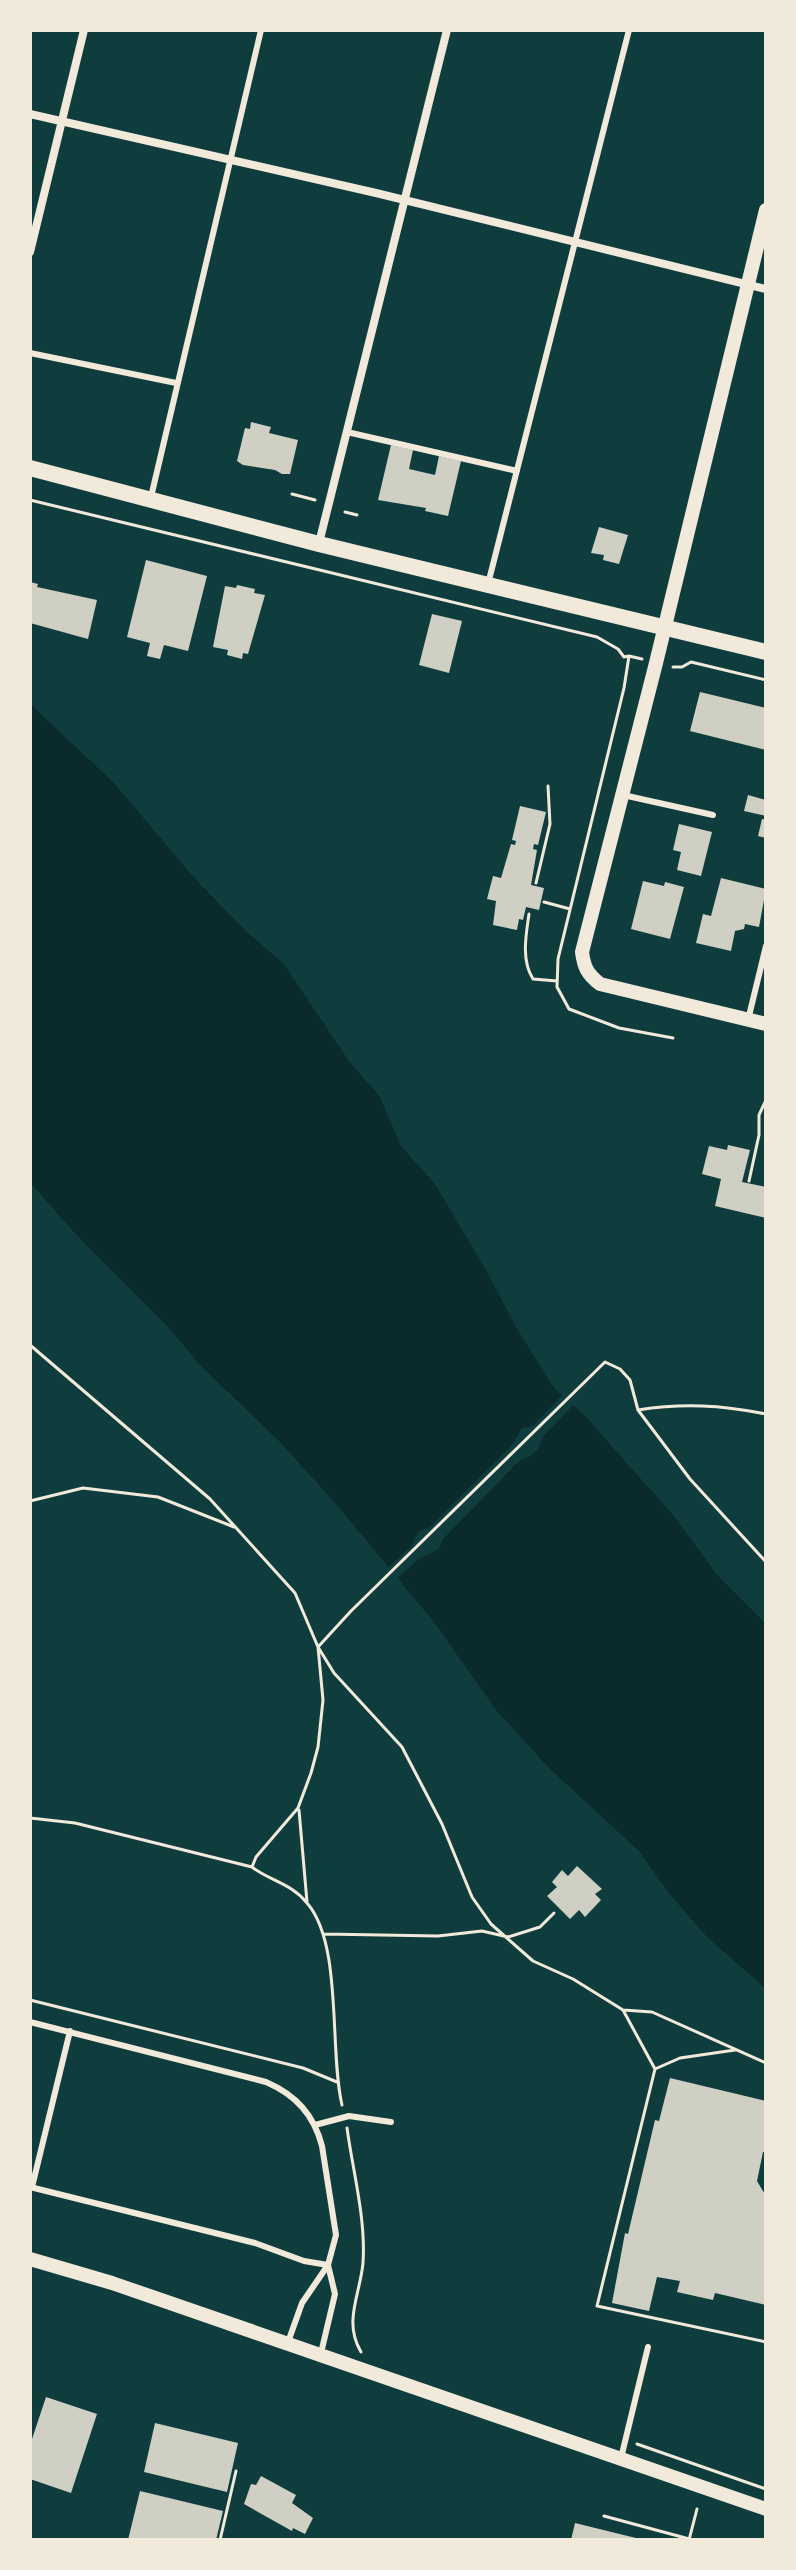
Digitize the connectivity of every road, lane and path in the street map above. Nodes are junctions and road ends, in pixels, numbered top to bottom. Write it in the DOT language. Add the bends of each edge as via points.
graph roads {
  1 [pos="84,30"];
  2 [pos="261,30"];
  3 [pos="447,30"];
  4 [pos="629,30"];
  5 [pos="30,114"];
  6 [pos="62,122"];
  7 [pos="230,162"];
  8 [pos="406,201"];
  9 [pos="766,210"];
  10 [pos="574,241"];
  11 [pos="30,252"];
  12 [pos="748,285"];
  13 [pos="766,289"];
  14 [pos="30,353"];
  15 [pos="176,383"];
  16 [pos="347,432"];
  17 [pos="30,468"];
  18 [pos="517,471"];
  19 [pos="292,494"];
  20 [pos="150,499"];
  21 [pos="30,500"];
  22 [pos="315,500"];
  23 [pos="345,512"];
  24 [pos="357,515"];
  25 [pos="319,544"];
  26 [pos="488,584"];
  27 [pos="664,627"];
  28 [pos="766,652"];
  29 [pos="629,656"];
  30 [pos="656,663"];
  31 [pos="766,680"];
  32 [pos="548,786"];
  33 [pos="623,795"];
  34 [pos="713,815"];
  35 [pos="536,883"];
  36 [pos="544,902"];
  37 [pos="570,909"];
  38 [pos="529,914"];
  39 [pos="766,946"];
  40 [pos="557,981"];
  41 [pos="748,1020"];
  42 [pos="766,1024"];
  43 [pos="766,1100"];
  44 [pos="749,1181"];
  45 [pos="30,1345"];
  46 [pos="638,1410"];
  47 [pos="766,1414"];
  48 [pos="30,1501"];
  49 [pos="236,1528"];
  50 [pos="766,1562"];
  51 [pos="318,1647"];
  52 [pos="298,1808"];
  53 [pos="30,1818"];
  54 [pos="252,1867"];
  55 [pos="307,1902"];
  56 [pos="554,1913"];
  57 [pos="324,1934"];
  58 [pos="508,1937"];
  59 [pos="30,2000"];
  60 [pos="623,2010"];
  61 [pos="30,2022"];
  62 [pos="70,2031"];
  63 [pos="735,2050"];
  64 [pos="766,2063"];
  65 [pos="655,2069"];
  66 [pos="337,2082"];
  67 [pos="345,2117"];
  68 [pos="391,2122"];
  69 [pos="315,2125"];
  70 [pos="31,2187"];
  71 [pos="30,2259"];
  72 [pos="328,2265"];
  73 [pos="766,2342"];
  74 [pos="287,2345"];
  75 [pos="648,2347"];
  76 [pos="361,2352"];
  77 [pos="320,2356"];
  78 [pos="621,2458"];
  79 [pos="236,2471"];
  80 [pos="697,2509"];
  81 [pos="766,2509"];
  82 [pos="604,2516"];
  83 [pos="220,2540"];
  84 [pos="690,2540"];
  1 -- 6 [label="street"];
  2 -- 7 [label="lane"];
  3 -- 8 [label="street"];
  4 -- 10 [label="lane"];
  5 -- 6 [label="street"];
  6 -- 7 [label="street"];
  6 -- 11 [label="street"];
  7 -- 8 [label="street"];
  7 -- 15 [label="lane"];
  8 -- 10 [label="street"];
  8 -- 16 [label="street"];
  9 -- 12 [label="street"];
  10 -- 12 [label="street"];
  10 -- 18 [label="lane"];
  12 -- 13 [label="street"];
  12 -- 27 [label="street"];
  14 -- 15 [label="lane"];
  15 -- 20 [label="lane"];
  16 -- 18 [label="lane"];
  16 -- 25 [label="street"];
  17 -- 20 [label="main road"];
  18 -- 26 [label="lane"];
  19 -- 22 [label="path"];
  20 -- 25 [label="main road"];
  21 -- 29 [label="path" via="597,637"];
  23 -- 24 [label="path"];
  25 -- 26 [label="main road"];
  26 -- 27 [label="main road"];
  27 -- 28 [label="main road"];
  27 -- 30 [label="street"];
  30 -- 31 [label="path" via="673,667 691,662"];
  30 -- 33 [label="street"];
  32 -- 35 [label="path" via="550,824"];
  33 -- 34 [label="lane"];
  33 -- 41 [label="street" via="582,952 589,976 600,984"];
  36 -- 37 [label="path"];
  38 -- 40 [label="path" via="528,971 533,979"];
  39 -- 41 [label="lane"];
  41 -- 42 [label="street"];
  43 -- 44 [label="path"];
  45 -- 49 [label="path" via="210,1499"];
  46 -- 47 [label="path" via="721,1405"];
  46 -- 50 [label="path" via="690,1479"];
  46 -- 51 [label="path" via="630,1380 605,1362"];
  48 -- 49 [label="path" via="83,1488 158,1497"];
  49 -- 51 [label="path" via="295,1593"];
  51 -- 52 [label="path" via="323,1700 318,1747"];
  51 -- 58 [label="path" via="334,1673 402,1747 472,1897"];
  52 -- 54 [label="path"];
  52 -- 55 [label="path"];
  53 -- 54 [label="path" via="75,1823"];
  54 -- 55 [label="path" via="280,1880"];
  55 -- 57 [label="path"];
  56 -- 58 [label="path" via="540,1927"];
  57 -- 58 [label="path" via="438,1936 482,1931"];
  57 -- 66 [label="path"];
  58 -- 60 [label="path" via="533,1961"];
  59 -- 66 [label="path" via="303,2068"];
  60 -- 63 [label="path" via="652,2012"];
  60 -- 65 [label="path"];
  61 -- 62 [label="lane"];
  62 -- 69 [label="lane" via="266,2082 295,2098"];
  62 -- 70 [label="lane"];
  63 -- 64 [label="path"];
  63 -- 65 [label="path" via="680,2058"];
  65 -- 73 [label="path" via="597,2306"];
  66 -- 67 [label="path"];
  67 -- 68 [label="lane"];
  67 -- 69 [label="lane"];
  67 -- 76 [label="path" via="362,2228 363,2263 351,2325"];
  69 -- 72 [label="lane" via="336,2235"];
  70 -- 72 [label="lane"];
  71 -- 74 [label="street"];
  72 -- 74 [label="lane" via="302,2303"];
  72 -- 77 [label="lane" via="335,2294"];
  74 -- 77 [label="street"];
  75 -- 78 [label="lane"];
  77 -- 78 [label="street"];
  78 -- 81 [label="street"];
  79 -- 83 [label="path"];
  80 -- 84 [label="path"];
  82 -- 84 [label="path"];
}
